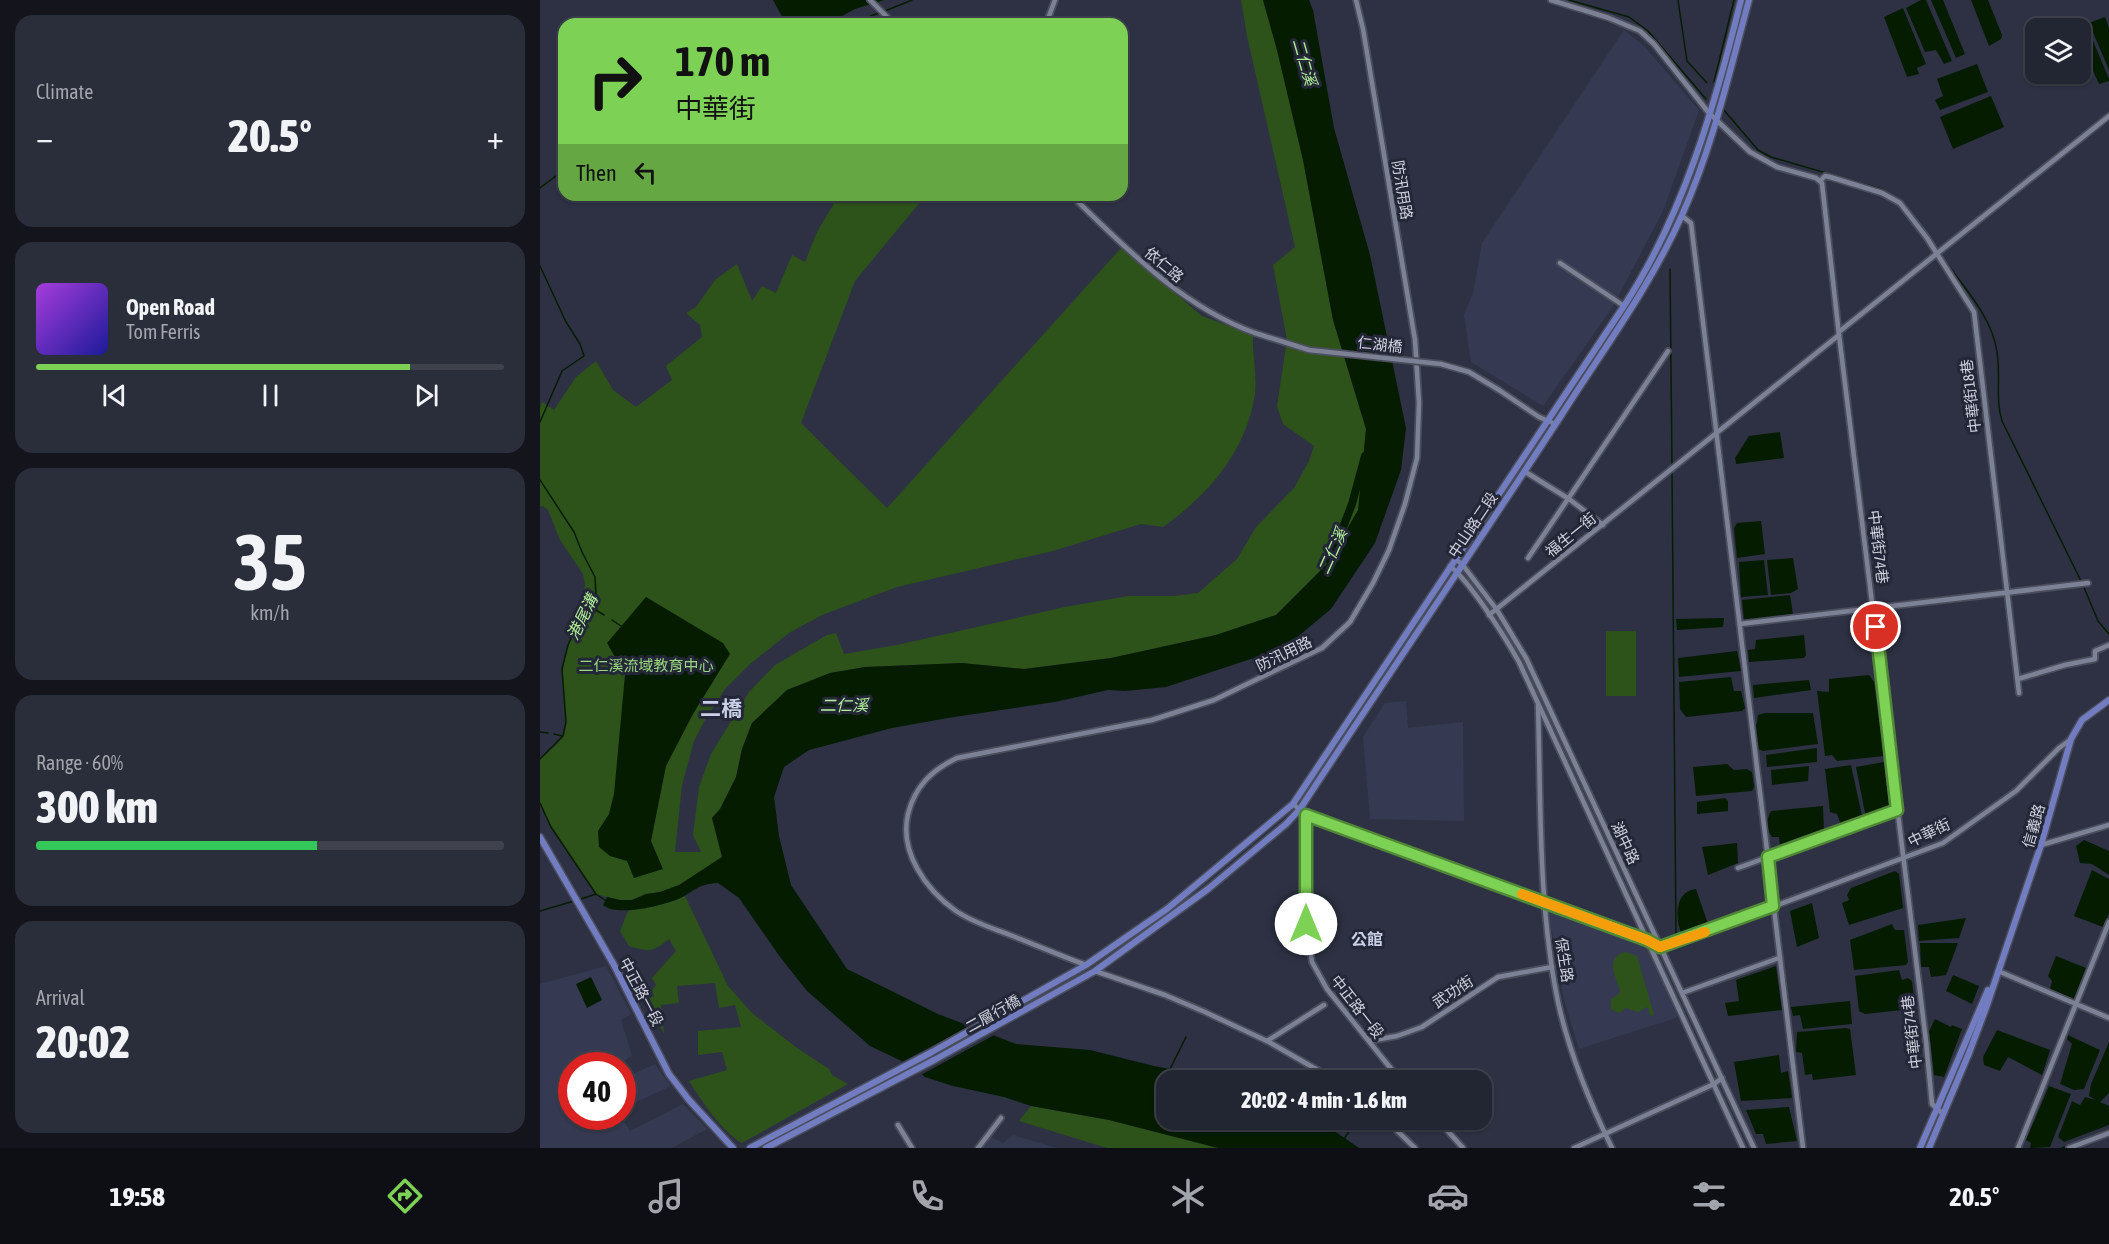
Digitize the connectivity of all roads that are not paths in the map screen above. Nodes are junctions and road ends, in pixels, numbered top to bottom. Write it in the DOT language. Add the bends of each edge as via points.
graph roads {
  1 [pos="1055,0"];
  2 [pos="1356,0"];
  3 [pos="1551,0"];
  4 [pos="1741,0"];
  5 [pos="1749,0"];
  6 [pos="870,1"];
  7 [pos="888,18"];
  8 [pos="1048,18"];
  9 [pos="1710,111"];
  10 [pos="1718,116"];
  11 [pos="2109,116"];
  12 [pos="1821,180"];
  13 [pos="1077,201"];
  14 [pos="1682,216"];
  15 [pos="1937,253"];
  16 [pos="1560,262"];
  17 [pos="1624,306"];
  18 [pos="1255,333"];
  19 [pos="1839,333"];
  20 [pos="1668,351"];
  21 [pos="1547,419"];
  22 [pos="1555,424"];
  23 [pos="1718,432"];
  24 [pos="1524,471"];
  25 [pos="1569,499"];
  26 [pos="1603,525"];
  27 [pos="1528,558"];
  28 [pos="1455,559"];
  29 [pos="1462,564"];
  30 [pos="1450,567"];
  31 [pos="1456,572"];
  32 [pos="2085,584"];
  33 [pos="2007,592"];
  34 [pos="1874,607"];
  35 [pos="1497,610"];
  36 [pos="1489,615"];
  37 [pos="1740,624"];
  38 [pos="2109,645"];
  39 [pos="2018,679"];
  40 [pos="2019,693"];
  41 [pos="1542,695"];
  42 [pos="2109,700"];
  43 [pos="1538,701"];
  44 [pos="2071,739"];
  45 [pos="1293,804"];
  46 [pos="1299,809"];
  47 [pos="1897,810"];
  48 [pos="1306,815"];
  49 [pos="2109,825"];
  50 [pos="540,837"];
  51 [pos="2041,845"];
  52 [pos="1768,857"];
  53 [pos="1904,858"];
  54 [pos="1738,868"];
  55 [pos="1544,902"];
  56 [pos="1773,906"];
  57 [pos="1167,909"];
  58 [pos="1173,916"];
  59 [pos="2109,922"];
  60 [pos="1647,940"];
  61 [pos="1660,947"];
  62 [pos="1779,958"];
  63 [pos="1086,966"];
  64 [pos="1552,967"];
  65 [pos="1095,971"];
  66 [pos="1998,971"];
  67 [pos="1682,993"];
  68 [pos="2076,1004"];
  69 [pos="1324,1005"];
  70 [pos="2109,1018"];
  71 [pos="1267,1041"];
  72 [pos="1369,1041"];
  73 [pos="1318,1070"];
  74 [pos="1391,1070"];
  75 [pos="1722,1078"];
  76 [pos="1714,1084"];
  77 [pos="1937,1109"];
  78 [pos="1943,1114"];
  79 [pos="1001,1118"];
  80 [pos="898,1125"];
  81 [pos="1396,1130"];
  82 [pos="1447,1130"];
  83 [pos="1605,1133"];
  84 [pos="2109,1133"];
  85 [pos="733,1148"];
  86 [pos="750,1148"];
  87 [pos="766,1148"];
  88 [pos="912,1148"];
  89 [pos="978,1148"];
  90 [pos="1415,1148"];
  91 [pos="1463,1148"];
  92 [pos="1574,1148"];
  93 [pos="1612,1148"];
  94 [pos="1743,1148"];
  95 [pos="1754,1148"];
  96 [pos="1803,1148"];
  97 [pos="1920,1148"];
  98 [pos="1929,1148"];
  99 [pos="2018,1148"];
  100 [pos="2069,1148"];
  1 -- 8 [label="street"];
  2 -- 63 [label="street, 防汛用路" via="1415,340 1419,403 1417,458 1389,550 1373,583 1350,622 1322,648 1183,711 957,758 923,782 907,821 913,862 933,891 957,912"];
  3 -- 9 [label="street" via="1640,31"];
  4 -- 9 [label="main road, 中山路二段"];
  5 -- 10 [label="main road, 中山路二段"];
  6 -- 7 [label="street"];
  9 -- 10 [label="street"];
  9 -- 17 [label="main road, 中山路二段" via="1673,214"];
  10 -- 12 [label="street" via="1757,157"];
  10 -- 14 [label="main road, 中山路二段"];
  11 -- 15 [label="street"];
  12 -- 15 [label="street, 中華街18巷" via="1830,177 1882,193 1900,203"];
  12 -- 19 [label="street, 中華街74巷"];
  13 -- 18 [label="street, 依仁路" via="1174,289 1222,319"];
  14 -- 22 [label="main road, 中山路二段" via="1636,301"];
  14 -- 23 [label="street" via="1691,223"];
  15 -- 19 [label="street"];
  15 -- 33 [label="street, 中華街18巷" via="1974,312"];
  16 -- 17 [label="street"];
  17 -- 21 [label="main road, 中山路二段"];
  18 -- 21 [label="street, 仁湖橋, bridge" via="1309,350 1442,364 1469,372"];
  19 -- 23 [label="street"];
  19 -- 34 [label="street, 中華街74巷"];
  20 -- 25 [label="street"];
  21 -- 22 [label="street, 仁湖橋"];
  21 -- 28 [label="main road, 中山路二段"];
  22 -- 24 [label="main road, 中山路二段"];
  23 -- 26 [label="street, 福生一街"];
  23 -- 37 [label="street"];
  24 -- 25 [label="street"];
  24 -- 29 [label="main road, 中山路二段"];
  25 -- 26 [label="street"];
  25 -- 27 [label="street"];
  26 -- 35 [label="street, 福生一街"];
  28 -- 29 [label="street, 湖中路"];
  28 -- 30 [label="main road, 中山路二段"];
  29 -- 31 [label="main road, 中山路二段"];
  29 -- 35 [label="street, 湖中路"];
  30 -- 31 [label="street, 湖中路"];
  30 -- 45 [label="main road, 中山路二段"];
  31 -- 36 [label="street, 湖中路"];
  31 -- 46 [label="main road, 中山路二段"];
  32 -- 33 [label="street"];
  33 -- 34 [label="street"];
  33 -- 39 [label="street, 中華街18巷"];
  34 -- 37 [label="street"];
  34 -- 47 [label="street, 中華街74巷"];
  35 -- 36 [label="street, 福生一街"];
  35 -- 41 [label="street, 湖中路" via="1526,658"];
  36 -- 43 [label="street, 湖中路" via="1520,662"];
  37 -- 52 [label="street"];
  38 -- 39 [label="street" via="2095,651 2093,660"];
  39 -- 40 [label="street, 中華街18巷"];
  41 -- 43 [label="street"];
  41 -- 61 [label="street, 湖中路"];
  42 -- 44 [label="main road, 信義路" via="2082,720"];
  43 -- 55 [label="street, 保生路"];
  43 -- 60 [label="street, 湖中路"];
  44 -- 51 [label="main road, 信義路"];
  44 -- 53 [label="street, 中華街" via="2005,799 1943,843"];
  45 -- 46 [label="street"];
  45 -- 57 [label="main road, 中山路二段"];
  46 -- 48 [label="street"];
  46 -- 58 [label="main road, 中山路二段" via="1258,849"];
  47 -- 52 [label="street"];
  47 -- 53 [label="street, 中華街74巷"];
  48 -- 55 [label="street"];
  48 -- 72 [label="street, 中正路一段" via="1306,924 1312,962 1327,989"];
  49 -- 51 [label="street"];
  50 -- 85 [label="main road, 中正路一段" via="641,1016 669,1074"];
  51 -- 66 [label="main road, 信義路"];
  52 -- 54 [label="street"];
  52 -- 56 [label="street"];
  53 -- 56 [label="street, 中華街"];
  53 -- 77 [label="street, 中華街74巷" via="1932,1104"];
  55 -- 60 [label="street"];
  55 -- 64 [label="street, 保生路"];
  56 -- 61 [label="street, 中華街"];
  56 -- 62 [label="street"];
  57 -- 63 [label="main road, 二層行橋"];
  58 -- 65 [label="main road, 二層行橋"];
  59 -- 68 [label="street"];
  60 -- 61 [label="street"];
  60 -- 76 [label="street, 湖中路"];
  61 -- 67 [label="street, 湖中路"];
  62 -- 67 [label="street"];
  62 -- 96 [label="street"];
  63 -- 86 [label="main road, 二層行橋"];
  64 -- 72 [label="street, 武功街" via="1498,977 1422,1027"];
  64 -- 83 [label="street, 保生路" via="1571,1048"];
  65 -- 71 [label="street" via="1165,994"];
  65 -- 87 [label="main road, 二層行橋"];
  66 -- 68 [label="street"];
  66 -- 77 [label="main road, 信義路"];
  66 -- 78 [label="main road, 信義路"];
  67 -- 75 [label="street, 湖中路"];
  68 -- 70 [label="street"];
  68 -- 99 [label="street"];
  69 -- 71 [label="street"];
  71 -- 73 [label="street"];
  72 -- 74 [label="street, 中正路一段"];
  75 -- 76 [label="street"];
  75 -- 95 [label="street, 湖中路"];
  76 -- 83 [label="street"];
  76 -- 94 [label="street, 湖中路"];
  77 -- 78 [label="street"];
  77 -- 97 [label="main road, 信義路"];
  78 -- 98 [label="main road, 信義路"];
  79 -- 89 [label="street"];
  80 -- 88 [label="street"];
  81 -- 90 [label="street"];
  82 -- 91 [label="street"];
  83 -- 92 [label="street"];
  83 -- 93 [label="street, 保生路"];
  84 -- 100 [label="street"];
}
